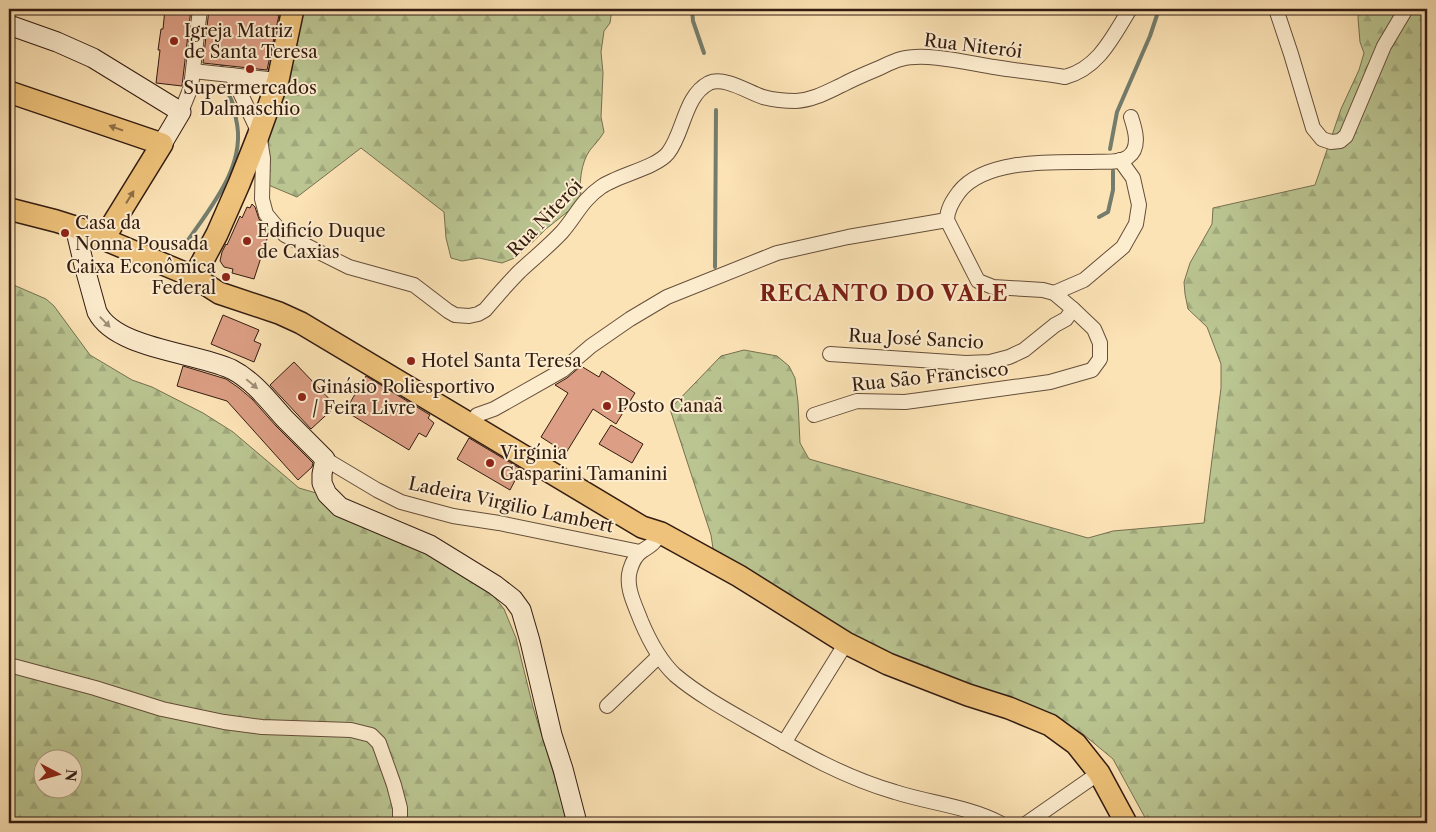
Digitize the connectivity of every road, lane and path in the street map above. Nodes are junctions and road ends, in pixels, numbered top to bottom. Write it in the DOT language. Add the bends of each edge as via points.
graph roads {
  1 [pos="200,9"];
  2 [pos="293,9"];
  3 [pos="1130,9"];
  4 [pos="1276,9"];
  5 [pos="1406,9"];
  6 [pos="9,25"];
  7 [pos="193,71"];
  8 [pos="223,74"];
  9 [pos="278,80"];
  10 [pos="9,92"];
  11 [pos="181,112"];
  12 [pos="1131,117"];
  13 [pos="259,133"];
  14 [pos="162,144"];
  15 [pos="1120,160"];
  16 [pos="9,209"];
  17 [pos="947,220"];
  18 [pos="75,227"];
  19 [pos="104,238"];
  20 [pos="194,277"];
  21 [pos="1054,293"];
  22 [pos="1073,309"];
  23 [pos="830,354"];
  24 [pos="477,415"];
  25 [pos="814,415"];
  26 [pos="324,459"];
  27 [pos="661,533"];
  28 [pos="640,552"];
  29 [pos="846,643"];
  30 [pos="659,656"];
  31 [pos="9,665"];
  32 [pos="607,706"];
  33 [pos="784,743"];
  34 [pos="1098,773"];
  35 [pos="400,823"];
  36 [pos="577,823"];
  37 [pos="1000,823"];
  38 [pos="1027,823"];
  39 [pos="1126,823"];
  1 -- 7 [label="street"];
  2 -- 9 [label="main road"];
  3 -- 13 [label="street, Rua Niterói" via="1102,53 1088,67 1065,77 917,57 902,58 806,100 777,100 728,83 711,82 696,94 664,158 618,178 590,195 560,234 485,310 469,316 455,315 414,285 349,268 285,235 266,214 262,198 263,158"];
  4 -- 5 [label="street" via="1313,128 1331,142 1346,136 1384,46"];
  6 -- 11 [label="street" via="93,58"];
  7 -- 8 [label="street"];
  7 -- 11 [label="street" via="191,87"];
  8 -- 9 [label="street"];
  8 -- 13 [label="street"];
  9 -- 13 [label="main road"];
  14 -- 10 [label="main road, one-way"];
  11 -- 14 [label="street"];
  12 -- 15 [label="street" via="1136,131 1134,148 1130,155"];
  13 -- 20 [label="main road" via="217,234"];
  19 -- 14 [label="main road, one-way"];
  15 -- 17 [label="street" via="1047,162 1002,168 965,185 949,208"];
  15 -- 21 [label="street" via="1133,178 1139,205 1136,224 1123,247 1084,280"];
  16 -- 18 [label="main road"];
  17 -- 21 [label="street" via="978,281 993,287"];
  17 -- 24 [label="street" via="777,253 667,297 630,318 563,370"];
  18 -- 19 [label="main road"];
  18 -- 26 [label="street, one-way" via="100,319 110,328 143,344 206,360 245,378"];
  19 -- 20 [label="main road"];
  20 -- 24 [label="main road" via="222,282 297,307"];
  20 -- 27 [label="main road" via="219,293 302,323 642,527"];
  21 -- 22 [label="street, Rua São Francisco"];
  22 -- 23 [label="street, Rua José Sancio" via="1024,350 990,362"];
  22 -- 25 [label="street, Rua São Francisco" via="1094,329 1100,343 1101,353 1092,370 1050,382 905,402 857,401"];
  24 -- 27 [label="main road" via="647,517"];
  26 -- 28 [label="street, Ladeira Virgilio Lambert" via="401,502 453,516"];
  26 -- 36 [label="street" via="322,484 340,507 430,545 495,585 521,610"];
  27 -- 28 [label="street" via="653,544"];
  27 -- 29 [label="main road" via="739,576"];
  28 -- 30 [label="street" via="630,572 631,594"];
  29 -- 33 [label="street"];
  29 -- 34 [label="main road" via="888,664 1050,725 1076,744"];
  30 -- 32 [label="street"];
  30 -- 33 [label="street" via="674,674 700,694"];
  31 -- 35 [label="street" via="162,709 216,721 262,727 351,730 371,735 379,743 394,785"];
  33 -- 37 [label="street" via="857,780 975,812"];
  34 -- 38 [label="street"];
  34 -- 39 [label="main road"];
}
